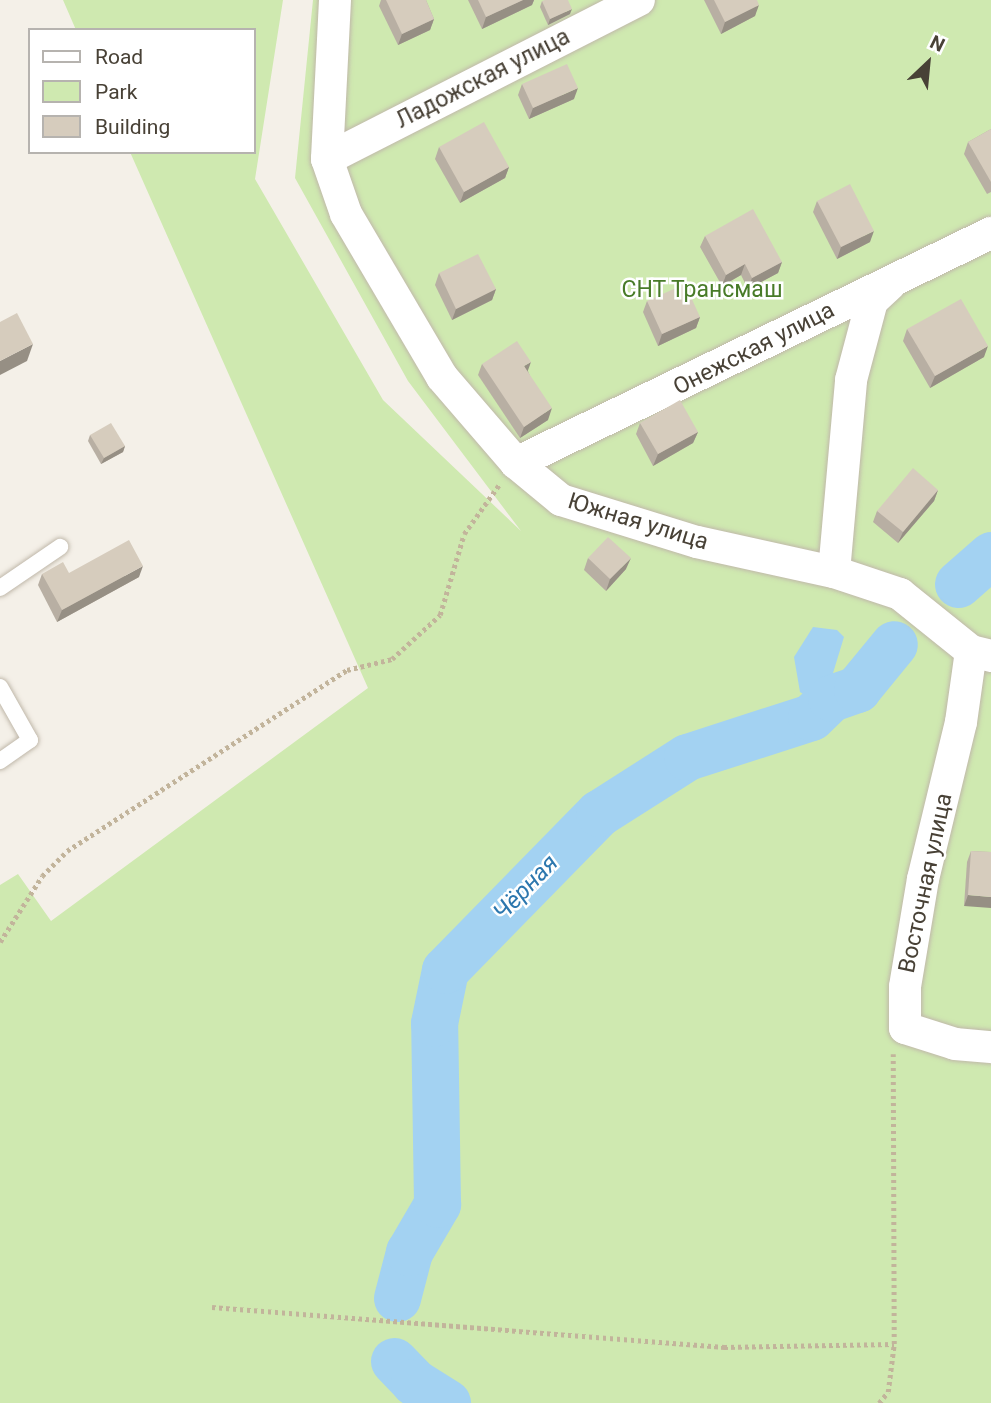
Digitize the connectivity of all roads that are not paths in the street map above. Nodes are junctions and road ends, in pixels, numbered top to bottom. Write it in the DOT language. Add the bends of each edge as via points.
graph roads {
  1 [pos="335,0"];
  2 [pos="639,0"];
  3 [pos="327,159"];
  4 [pos="991,233"];
  5 [pos="899,275"];
  6 [pos="516,463"];
  7 [pos="60,547"];
  8 [pos="834,572"];
  9 [pos="0,589"];
  10 [pos="981,654"];
  11 [pos="0,687"];
  12 [pos="0,761"];
  13 [pos="991,1047"];
  1 -- 3 [label="street, Южная улица"];
  2 -- 3 [label="street, Ладожская улица"];
  3 -- 6 [label="street, Южная улица" via="346,214 442,377"];
  4 -- 5 [label="street, Онежская улица"];
  5 -- 6 [label="street, Онежская улица"];
  5 -- 8 [label="street" via="872,301 851,380"];
  6 -- 8 [label="street, Южная улица" via="561,500 697,542"];
  7 -- 9 [label="lane"];
  8 -- 10 [label="street, Южная улица" via="900,594"];
  10 -- 13 [label="street, Восточная улица" via="923,878 905,987 905,1028 955,1044"];
  11 -- 12 [label="lane" via="30,740"];
}
